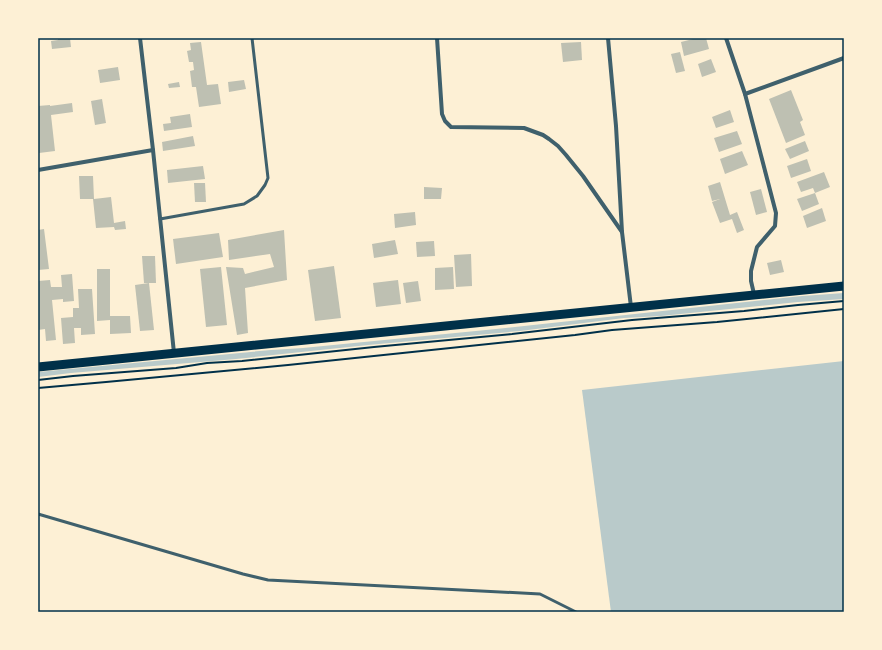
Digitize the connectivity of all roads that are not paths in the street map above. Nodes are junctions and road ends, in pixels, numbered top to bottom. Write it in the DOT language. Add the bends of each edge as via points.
graph roads {
  1 [pos="140,38"];
  2 [pos="252,38"];
  3 [pos="437,38"];
  4 [pos="608,38"];
  5 [pos="726,38"];
  6 [pos="844,58"];
  7 [pos="745,94"];
  8 [pos="153,150"];
  9 [pos="38,170"];
  10 [pos="160,219"];
  11 [pos="622,232"];
  12 [pos="844,286"];
  13 [pos="754,295"];
  14 [pos="632,307"];
  15 [pos="174,353"];
  16 [pos="38,367"];
  17 [pos="38,514"];
  18 [pos="576,612"];
  1 -- 8 [label="street"];
  2 -- 10 [label="lane" via="268,178 265,185 257,196 244,204"];
  3 -- 11 [label="street" via="442,114 445,121 451,127 524,128 543,135 566,154"];
  4 -- 11 [label="street"];
  5 -- 7 [label="street"];
  6 -- 7 [label="street"];
  7 -- 13 [label="street" via="776,213 775,226 757,247 751,270"];
  8 -- 9 [label="street"];
  8 -- 10 [label="street"];
  10 -- 15 [label="street"];
  11 -- 14 [label="street"];
  12 -- 13 [label="main road"];
  13 -- 14 [label="main road"];
  14 -- 15 [label="main road"];
  15 -- 16 [label="main road"];
  17 -- 18 [label="lane" via="268,580 540,594"];
}
